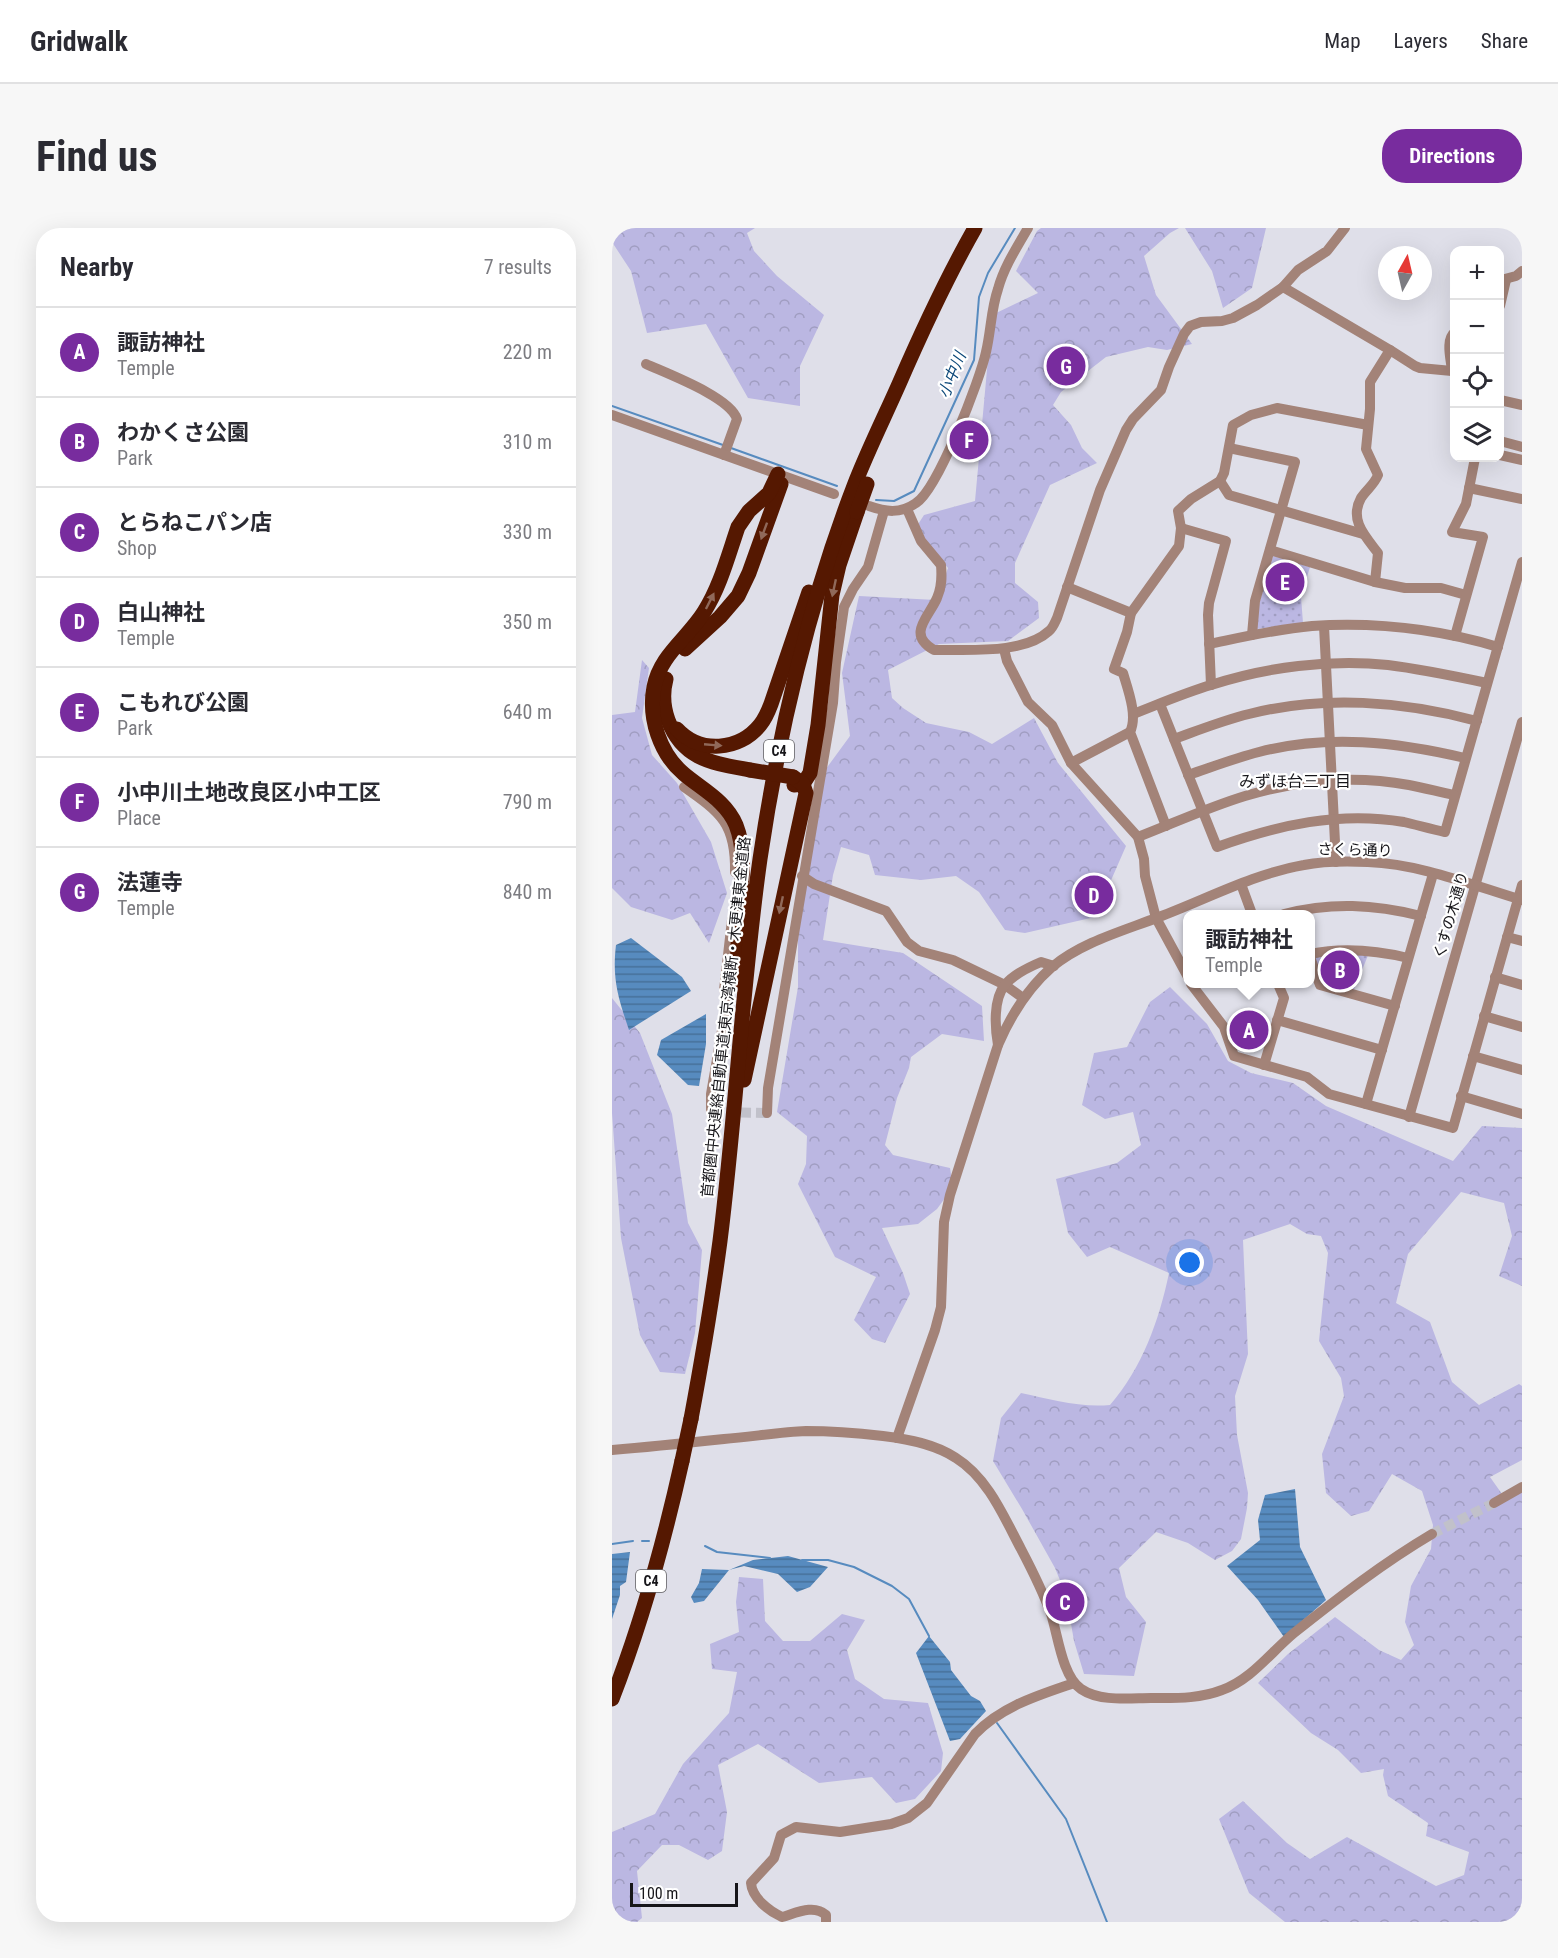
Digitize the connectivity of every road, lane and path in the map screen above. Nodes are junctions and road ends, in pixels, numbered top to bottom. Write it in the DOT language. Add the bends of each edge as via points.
graph roads {
  1 [pos="968,228"];
  2 [pos="975,228"];
  3 [pos="1028,228"];
  4 [pos="1345,228"];
  5 [pos="1522,271"];
  6 [pos="1504,280"];
  7 [pos="1283,287"];
  8 [pos="1390,350"];
  9 [pos="646,364"];
  10 [pos="1450,372"];
  11 [pos="896,391"];
  12 [pos="1504,401"];
  13 [pos="1522,405"];
  14 [pos="612,415"];
  15 [pos="1368,425"];
  16 [pos="1504,442"];
  17 [pos="1522,447"];
  18 [pos="1229,448"];
  19 [pos="726,450"];
  20 [pos="1504,456"];
  21 [pos="1522,460"];
  22 [pos="1475,462"];
  23 [pos="781,475"];
  24 [pos="1220,481"];
  25 [pos="848,485"];
  26 [pos="1469,488"];
  27 [pos="834,494"];
  28 [pos="1522,499"];
  29 [pos="907,508"];
  30 [pos="863,509"];
  31 [pos="1281,509"];
  32 [pos="884,511"];
  33 [pos="1181,528"];
  34 [pos="1363,534"];
  35 [pos="1270,550"];
  36 [pos="1522,562"];
  37 [pos="1375,582"];
  38 [pos="1067,587"];
  39 [pos="1466,595"];
  40 [pos="1131,613"];
  41 [pos="1324,626"];
  42 [pos="1252,635"];
  43 [pos="1455,636"];
  44 [pos="1209,644"];
  45 [pos="1498,647"];
  46 [pos="1004,649"];
  47 [pos="1326,664"];
  48 [pos="1487,683"];
  49 [pos="1211,685"];
  50 [pos="1328,702"];
  51 [pos="1160,704"];
  52 [pos="1133,714"];
  53 [pos="661,721"];
  54 [pos="1477,721"];
  55 [pos="1521,729"];
  56 [pos="1130,732"];
  57 [pos="1174,739"];
  58 [pos="1330,742"];
  59 [pos="1465,758"];
  60 [pos="1071,763"];
  61 [pos="1188,775"];
  62 [pos="1332,780"];
  63 [pos="796,782"];
  64 [pos="684,787"];
  65 [pos="1454,795"];
  66 [pos="1202,812"];
  67 [pos="1334,819"];
  68 [pos="1166,826"];
  69 [pos="1138,837"];
  70 [pos="1336,862"];
  71 [pos="1433,874"];
  72 [pos="802,876"];
  73 [pos="1241,884"];
  74 [pos="1522,885"];
  75 [pos="1475,886"];
  76 [pos="1520,899"];
  77 [pos="1250,910"];
  78 [pos="1300,910"];
  79 [pos="1421,916"];
  80 [pos="1156,918"];
  81 [pos="1507,937"];
  82 [pos="1522,941"];
  83 [pos="1315,954"];
  84 [pos="1408,958"];
  85 [pos="1054,966"];
  86 [pos="1183,968"];
  87 [pos="1315,968"];
  88 [pos="1495,977"];
  89 [pos="1005,985"];
  90 [pos="1522,985"];
  91 [pos="1194,988"];
  92 [pos="1280,988"];
  93 [pos="1023,998"];
  94 [pos="1395,1006"];
  95 [pos="1484,1016"];
  96 [pos="1277,1020"];
  97 [pos="1522,1027"];
  98 [pos="735,1037"];
  99 [pos="998,1045"];
  100 [pos="1382,1050"];
  101 [pos="1473,1056"];
  102 [pos="1264,1065"];
  103 [pos="1522,1070"];
  104 [pos="1461,1096"];
  105 [pos="1366,1104"];
  106 [pos="711,1112"];
  107 [pos="767,1113"];
  108 [pos="1522,1114"];
  109 [pos="1409,1116"];
  110 [pos="720,1240"];
  111 [pos="710,1307"];
  112 [pos="897,1438"];
  113 [pos="612,1450"];
  114 [pos="1522,1487"];
  115 [pos="1494,1503"];
  116 [pos="1432,1534"];
  117 [pos="1074,1683"];
  118 [pos="612,1699"];
  119 [pos="826,1922"];
  1 -- 25 [label="highway, 首都圏中央連絡自動車道;東京湾横断・木更津東金道路 / C4" via="907,348"];
  2 -- 11 [label="highway, 首都圏中央連絡自動車道;東京湾横断・木更津東金道路 / C4" via="942,288"];
  3 -- 29 [label="street" via="998,288 980,375 949,448 927,493"];
  4 -- 7 [label="street" via="1327,251 1298,270"];
  5 -- 6 [label="street"];
  7 -- 8 [label="street"];
  7 -- 38 [label="street" via="1233,318 1201,322 1190,326 1184,334 1161,390 1126,430 1100,490"];
  8 -- 10 [label="street" via="1420,368"];
  8 -- 15 [label="street" via="1370,382"];
  9 -- 19 [label="street" via="721,399 734,412 737,419"];
  11 -- 30 [label="highway, bridge"];
  11 -- 110 [label="highway, 首都圏中央連絡自動車道;東京湾横断・木更津東金道路 / C4" via="854,488 824,573 776,768 752,918"];
  12 -- 13 [label="street"];
  14 -- 19 [label="street"];
  15 -- 18 [label="street" via="1277,408 1233,425"];
  15 -- 34 [label="street" via="1366,449 1378,475 1356,513"];
  16 -- 17 [label="street"];
  18 -- 24 [label="street"];
  18 -- 31 [label="street" via="1295,462"];
  19 -- 23 [label="street"];
  20 -- 21 [label="street"];
  22 -- 26 [label="street"];
  23 -- 27 [label="street"];
  23 -- 53 [label="highway, one-way" via="738,596 679,656 667,675"];
  53 -- 23 [label="highway, one-way" via="652,700 662,664 704,614 738,527"];
  24 -- 31 [label="street" via="1229,495"];
  24 -- 33 [label="street" via="1178,511"];
  53 -- 25 [label="highway, one-way" via="688,738 718,747 738,742 761,724"];
  25 -- 98 [label="highway, 首都圏中央連絡自動車道;東京湾横断・木更津東金道路 / C4" via="800,641 782,715 756,855"];
  26 -- 28 [label="street"];
  26 -- 39 [label="street" via="1452,532 1483,537"];
  29 -- 32 [label="street"];
  29 -- 46 [label="street" via="921,541 941,565 941,588 920,627 927,646 934,650"];
  30 -- 32 [label="street"];
  30 -- 63 [label="highway, one-way" via="839,566 832,595 810,773"];
  31 -- 34 [label="street"];
  31 -- 35 [label="street"];
  32 -- 72 [label="street" via="868,567 844,607 833,703"];
  33 -- 40 [label="street" via="1179,546"];
  33 -- 44 [label="street" via="1226,541 1209,603"];
  34 -- 37 [label="street" via="1378,553"];
  35 -- 37 [label="street"];
  35 -- 42 [label="street" via="1253,610"];
  36 -- 45 [label="street"];
  37 -- 39 [label="street" via="1405,588 1441,588"];
  38 -- 40 [label="street"];
  38 -- 46 [label="street" via="1050,631"];
  39 -- 43 [label="street"];
  40 -- 52 [label="street" via="1114,669 1123,673"];
  41 -- 42 [label="street"];
  41 -- 43 [label="street" via="1401,628"];
  41 -- 47 [label="street"];
  42 -- 44 [label="street"];
  43 -- 45 [label="street"];
  44 -- 49 [label="street"];
  45 -- 48 [label="street"];
  46 -- 60 [label="street" via="1006,661 1028,702 1052,724"];
  47 -- 48 [label="street" via="1386,665"];
  47 -- 49 [label="street"];
  47 -- 50 [label="street"];
  48 -- 54 [label="street"];
  49 -- 51 [label="street"];
  50 -- 54 [label="street" via="1422,708"];
  50 -- 57 [label="street" via="1248,714"];
  50 -- 58 [label="street"];
  51 -- 52 [label="street"];
  51 -- 57 [label="street"];
  52 -- 56 [label="street"];
  53 -- 63 [label="highway, bridge" via="690,752 708,761"];
  53 -- 98 [label="highway" via="663,747 670,759 719,801 736,824 740,837"];
  54 -- 59 [label="street"];
  55 -- 75 [label="street, くすの木通り"];
  56 -- 60 [label="street"];
  56 -- 68 [label="street"];
  57 -- 61 [label="street"];
  58 -- 59 [label="street" via="1406,746"];
  58 -- 61 [label="street" via="1261,751"];
  58 -- 62 [label="street"];
  59 -- 65 [label="street"];
  60 -- 69 [label="street"];
  61 -- 66 [label="street"];
  62 -- 65 [label="street" via="1409,785"];
  62 -- 66 [label="street" via="1244,796"];
  62 -- 67 [label="street"];
  63 -- 110 [label="highway, one-way" via="806,793 746,1068"];
  64 -- 106 [label="street" via="722,817 731,835 735,861 724,990 728,996"];
  65 -- 67 [label="street" via="1444,832 1403,822"];
  66 -- 67 [label="street" via="1217,847 1256,832"];
  66 -- 68 [label="street"];
  67 -- 70 [label="street"];
  68 -- 69 [label="street"];
  69 -- 80 [label="street"];
  70 -- 71 [label="street, さくら通り" via="1401,866"];
  70 -- 73 [label="street, さくら通り" via="1306,864"];
  71 -- 75 [label="street, さくら通り"];
  71 -- 79 [label="street"];
  72 -- 89 [label="street" via="886,911 907,942 919,951 953,960"];
  72 -- 107 [label="street"];
  73 -- 77 [label="street"];
  73 -- 80 [label="street, さくら通り"];
  74 -- 76 [label="street"];
  75 -- 76 [label="street, さくら通り"];
  75 -- 109 [label="street, くすの木通り"];
  76 -- 81 [label="street"];
  78 -- 79 [label="street" via="1350,904"];
  79 -- 84 [label="street"];
  80 -- 85 [label="street, さくら通り" via="1085,946"];
  80 -- 86 [label="street"];
  81 -- 82 [label="street"];
  81 -- 88 [label="street"];
  83 -- 84 [label="street" via="1351,949"];
  84 -- 94 [label="street"];
  85 -- 89 [label="street" via="1041,962 1032,965"];
  85 -- 93 [label="street"];
  87 -- 94 [label="street" via="1320,985"];
  88 -- 90 [label="street"];
  88 -- 95 [label="street"];
  89 -- 93 [label="street"];
  89 -- 99 [label="street" via="994,1027"];
  91 -- 102 [label="street" via="1224,1027 1234,1056"];
  92 -- 96 [label="street" via="1284,998"];
  93 -- 99 [label="street"];
  94 -- 100 [label="street"];
  95 -- 97 [label="street"];
  95 -- 101 [label="street"];
  96 -- 100 [label="street"];
  96 -- 102 [label="street"];
  98 -- 111 [label="highway, 首都圏中央連絡自動車道;東京湾横断・木更津東金道路 / C4"];
  99 -- 112 [label="street" via="944,1222 941,1307"];
  100 -- 105 [label="street"];
  101 -- 103 [label="street"];
  101 -- 104 [label="street"];
  102 -- 105 [label="street" via="1307,1077 1329,1094"];
  104 -- 108 [label="street"];
  104 -- 109 [label="street" via="1453,1128"];
  105 -- 109 [label="street"];
  110 -- 111 [label="highway, 首都圏中央連絡自動車道;東京湾横断・木更津東金道路 / C4"];
  111 -- 118 [label="highway, 首都圏中央連絡自動車道;東京湾横断・木更津東金道路 / C4, bridge" via="668,1521"];
  112 -- 113 [label="street" via="804,1431"];
  112 -- 117 [label="street" via="936,1448 956,1458 972,1470 990,1494 1036,1580"];
  114 -- 115 [label="street"];
  116 -- 117 [label="street" via="1293,1634 1242,1681 1223,1690 1198,1697 1135,1698 1095,1696"];
  117 -- 119 [label="street" via="1022,1701 983,1725 927,1803 908,1818 840,1832 796,1827 781,1835 774,1858 751,1883 753,1892 782,1917 810,1909 822,1911"];
}
